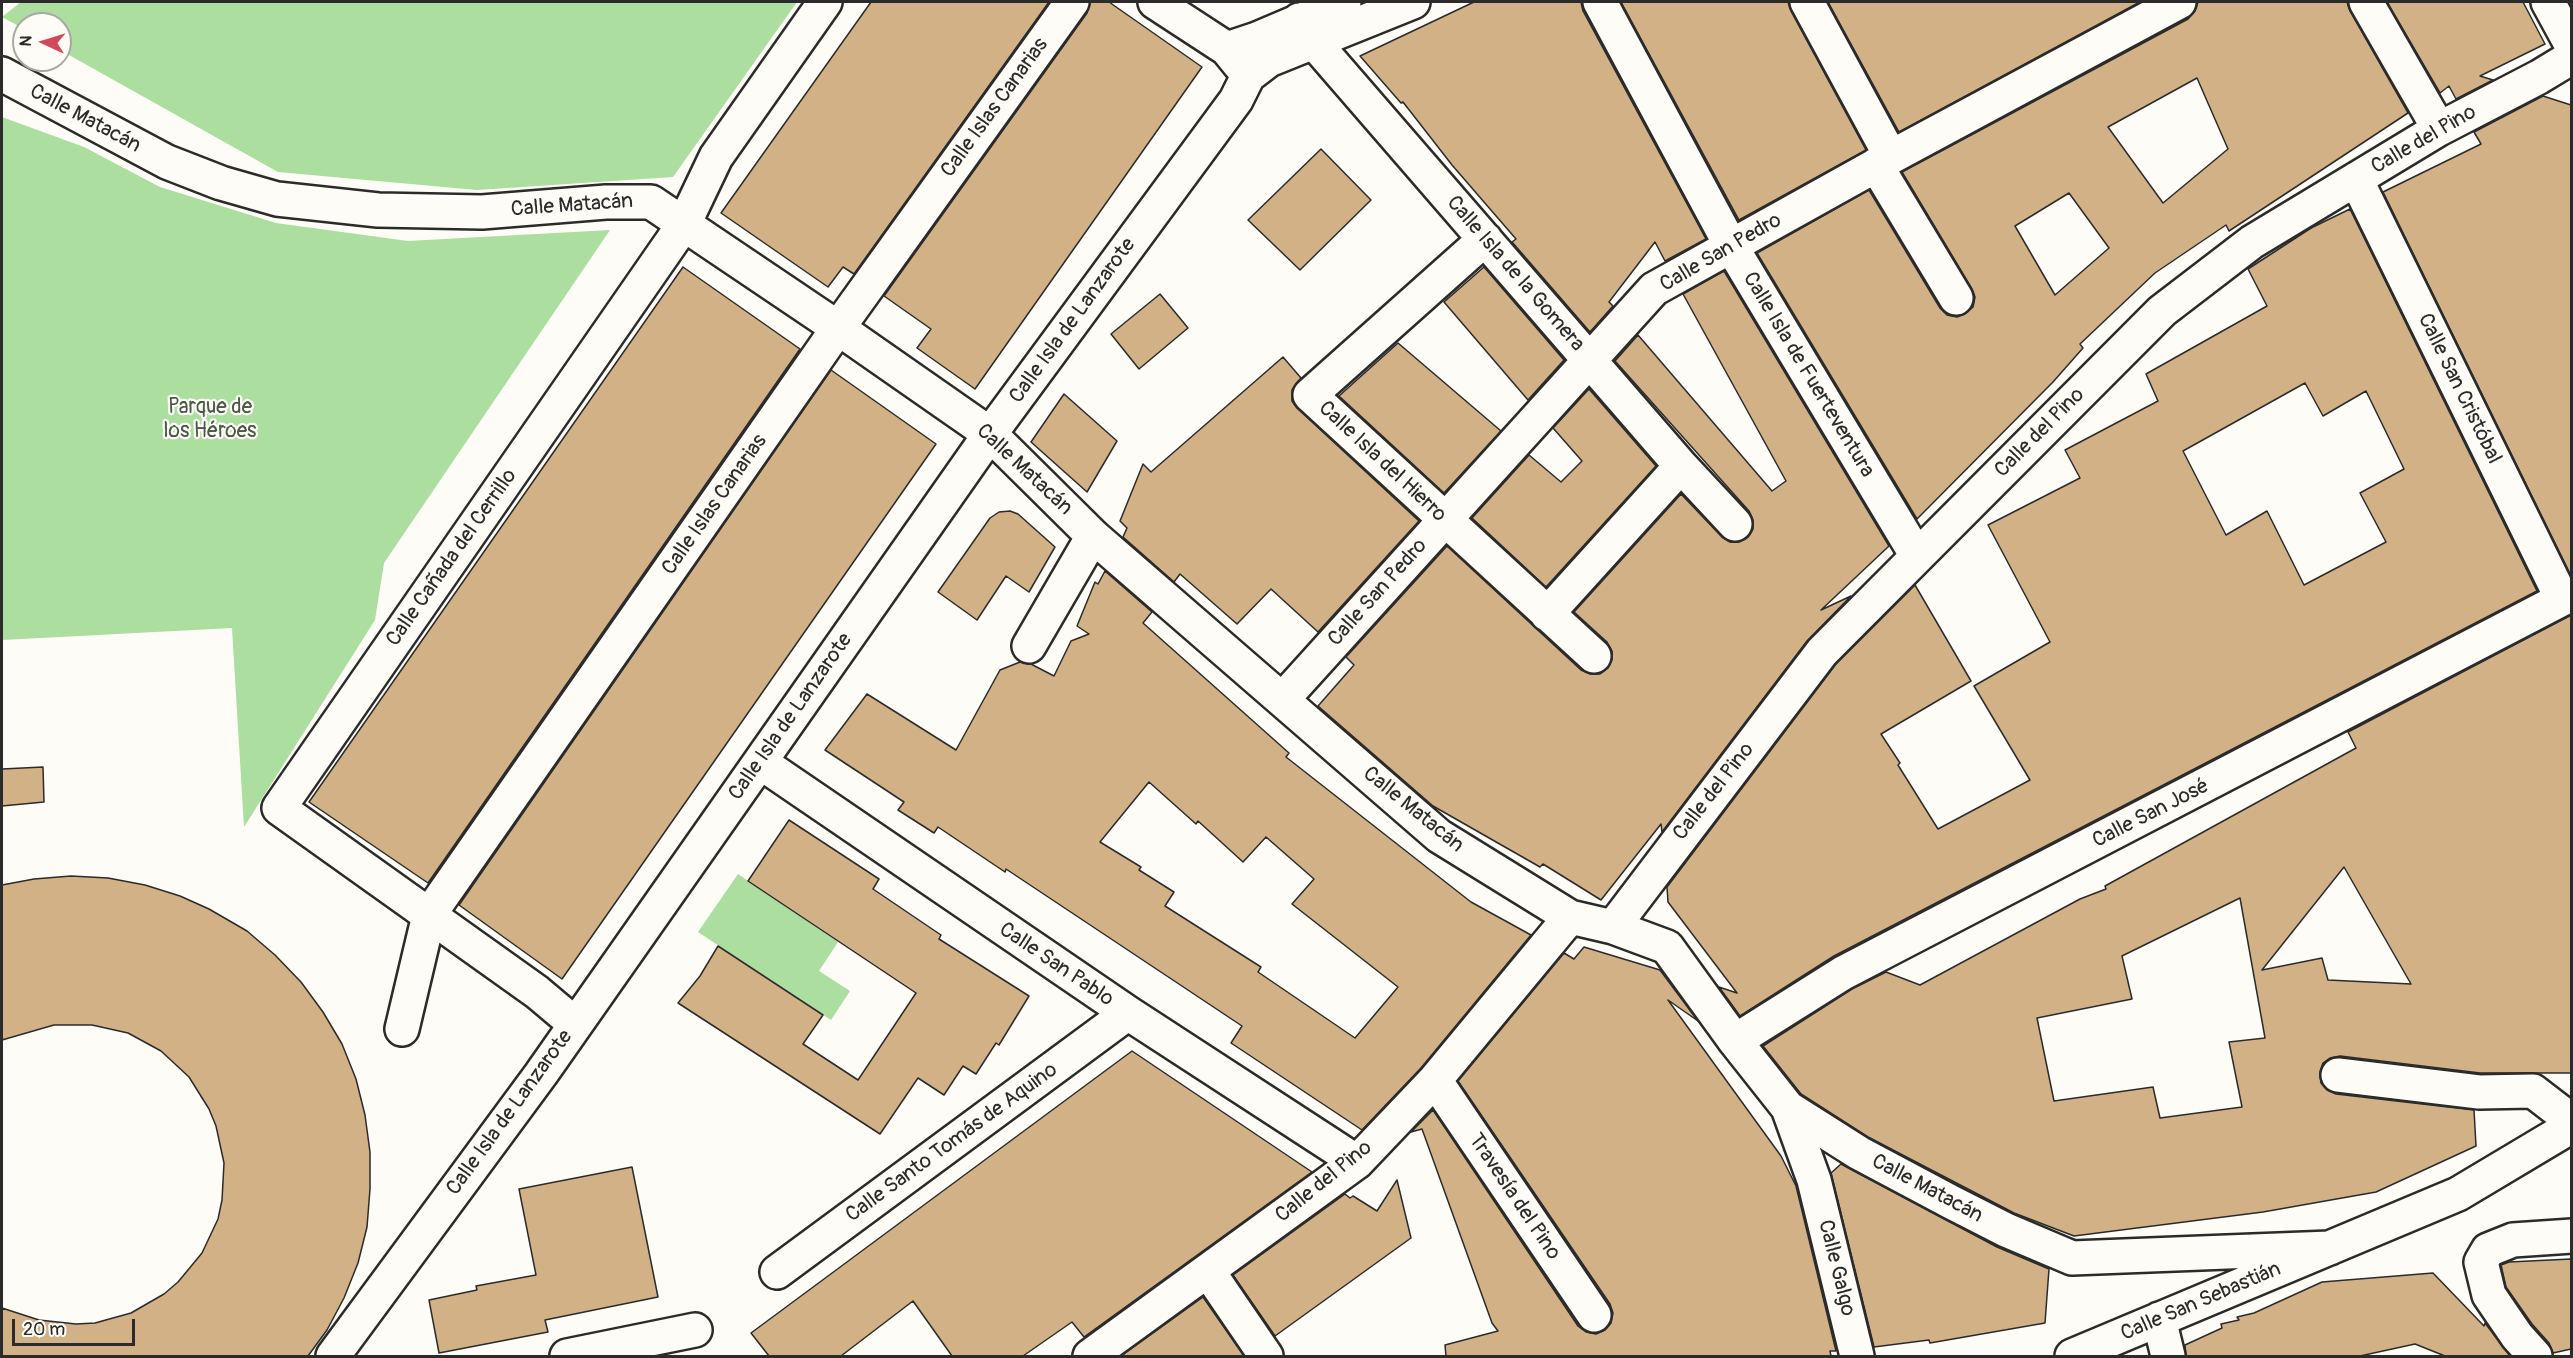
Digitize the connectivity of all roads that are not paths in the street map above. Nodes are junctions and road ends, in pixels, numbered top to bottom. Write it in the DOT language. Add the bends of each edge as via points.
graph roads {
  1 [pos="825,2"];
  2 [pos="1072,2"];
  3 [pos="1155,2"];
  4 [pos="1344,2"];
  5 [pos="1413,2"];
  6 [pos="1600,2"];
  7 [pos="1807,2"];
  8 [pos="2179,2"];
  9 [pos="2367,2"];
  10 [pos="2548,2"];
  11 [pos="1306,31"];
  12 [pos="2571,46"];
  13 [pos="1227,49"];
  14 [pos="2571,57"];
  15 [pos="2,74"];
  16 [pos="1248,76"];
  17 [pos="2439,129"];
  18 [pos="1884,161"];
  19 [pos="2356,179"];
  20 [pos="684,224"];
  21 [pos="1485,239"];
  22 [pos="1731,246"];
  23 [pos="1956,298"];
  24 [pos="838,328"];
  25 [pos="1590,360"];
  26 [pos="990,434"];
  27 [pos="1681,466"];
  28 [pos="1444,519"];
  29 [pos="1735,524"];
  30 [pos="1092,536"];
  31 [pos="1917,556"];
  32 [pos="2567,596"];
  33 [pos="1547,614"];
  34 [pos="1029,646"];
  35 [pos="1594,656"];
  36 [pos="1282,700"];
  37 [pos="760,762"];
  38 [pos="429,915"];
  39 [pos="1570,917"];
  40 [pos="1612,927"];
  41 [pos="1128,1013"];
  42 [pos="575,1024"];
  43 [pos="402,1029"];
  44 [pos="1735,1041"];
  45 [pos="2338,1075"];
  46 [pos="1434,1080"];
  47 [pos="1788,1108"];
  48 [pos="2571,1121"];
  49 [pos="2571,1126"];
  50 [pos="1357,1162"];
  51 [pos="1814,1180"];
  52 [pos="2571,1236"];
  53 [pos="2330,1248"];
  54 [pos="2072,1258"];
  55 [pos="1208,1271"];
  56 [pos="777,1272"];
  57 [pos="1594,1315"];
  58 [pos="2159,1319"];
  59 [pos="695,1330"];
  60 [pos="333,1356"];
  61 [pos="567,1356"];
  62 [pos="1090,1356"];
  63 [pos="1266,1356"];
  64 [pos="1857,1356"];
  65 [pos="2072,1356"];
  66 [pos="2168,1356"];
  67 [pos="2535,1356"];
  1 -- 20 [label="street, Calle Cañada del Cerrillo" via="716,157"];
  2 -- 24 [label="street, Calle Islas Canarias"];
  3 -- 13 [label="street"];
  4 -- 11 [label="street"];
  5 -- 11 [label="street"];
  6 -- 22 [label="street, Calle Isla de Fuerteventura"];
  7 -- 18 [label="street"];
  8 -- 18 [label="street, Calle San Pedro"];
  9 -- 17 [label="street"];
  10 -- 12 [label="street"];
  11 -- 13 [label="street" via="1257,39"];
  11 -- 16 [label="street"];
  11 -- 21 [label="street, Calle Isla de la Gomera"];
  13 -- 16 [label="street"];
  14 -- 17 [label="street, Calle del Pino"];
  15 -- 20 [label="street, Calle Matacán" via="167,162 277,199 378,210 482,213 651,202"];
  16 -- 26 [label="street, Calle Isla de Lanzarote" via="1236,100"];
  17 -- 19 [label="street, Calle del Pino"];
  18 -- 22 [label="street, Calle San Pedro"];
  18 -- 23 [label="street"];
  19 -- 31 [label="street, Calle del Pino" via="2252,242 2162,311"];
  19 -- 32 [label="street, Calle San Cristóbal"];
  20 -- 24 [label="street, Calle Matacán"];
  20 -- 38 [label="street, Calle Cañada del Cerrillo" via="279,808"];
  21 -- 25 [label="street, Calle Isla de la Gomera"];
  21 -- 28 [label="street, Calle Isla del Hierro" via="1310,395"];
  22 -- 25 [label="street, Calle San Pedro" via="1654,289"];
  22 -- 31 [label="street, Calle Isla de Fuerteventura"];
  24 -- 26 [label="street, Calle Matacán"];
  24 -- 38 [label="street, Calle Islas Canarias"];
  25 -- 27 [label="street, Calle Isla de la Gomera"];
  25 -- 28 [label="street, Calle San Pedro"];
  26 -- 30 [label="street, Calle Matacán"];
  26 -- 37 [label="street, Calle Isla de Lanzarote"];
  27 -- 29 [label="street, Calle Isla de la Gomera"];
  27 -- 33 [label="street"];
  28 -- 33 [label="street, Calle Isla del Hierro"];
  28 -- 36 [label="street, Calle San Pedro"];
  30 -- 34 [label="street"];
  30 -- 36 [label="street, Calle Matacán"];
  31 -- 40 [label="street, Calle del Pino" via="1822,652"];
  32 -- 44 [label="street, Calle San José" via="1843,973"];
  33 -- 35 [label="street, Calle Isla del Hierro"];
  36 -- 39 [label="street, Calle Matacán" via="1439,836"];
  37 -- 41 [label="street, Calle San Pablo"];
  37 -- 42 [label="street, Calle Isla de Lanzarote"];
  38 -- 42 [label="street, Calle Cañada del Cerrillo"];
  38 -- 43 [label="street, Calle Islas Canarias"];
  39 -- 40 [label="street, Calle Matacán"];
  39 -- 46 [label="street, Calle del Pino"];
  40 -- 44 [label="street, Calle Matacán" via="1667,947"];
  41 -- 50 [label="street, Calle San Pablo"];
  41 -- 56 [label="street, Calle Santo Tomás de Aquino"];
  42 -- 60 [label="street, Calle Isla de Lanzarote"];
  44 -- 47 [label="street, Calle Matacán"];
  45 -- 48 [label="street" via="2479,1092 2533,1091"];
  46 -- 50 [label="street, Calle del Pino"];
  46 -- 57 [label="street, Travesía del Pino"];
  47 -- 51 [label="street, Calle Matacán"];
  47 -- 54 [label="street, Calle Matacán" via="1860,1153 1951,1202"];
  49 -- 53 [label="street, Calle San Sebastián" via="2458,1194"];
  50 -- 55 [label="street, Calle del Pino"];
  51 -- 64 [label="street, Calle Galgo"];
  52 -- 67 [label="street" via="2513,1240 2488,1250 2481,1262 2489,1295"];
  53 -- 54 [label="street, Calle San Sebastián"];
  53 -- 58 [label="street, Calle San Sebastián"];
  55 -- 62 [label="street, Calle del Pino"];
  55 -- 63 [label="street"];
  58 -- 65 [label="street, Calle San Sebastián"];
  58 -- 66 [label="street"];
  59 -- 61 [label="street"];
}
